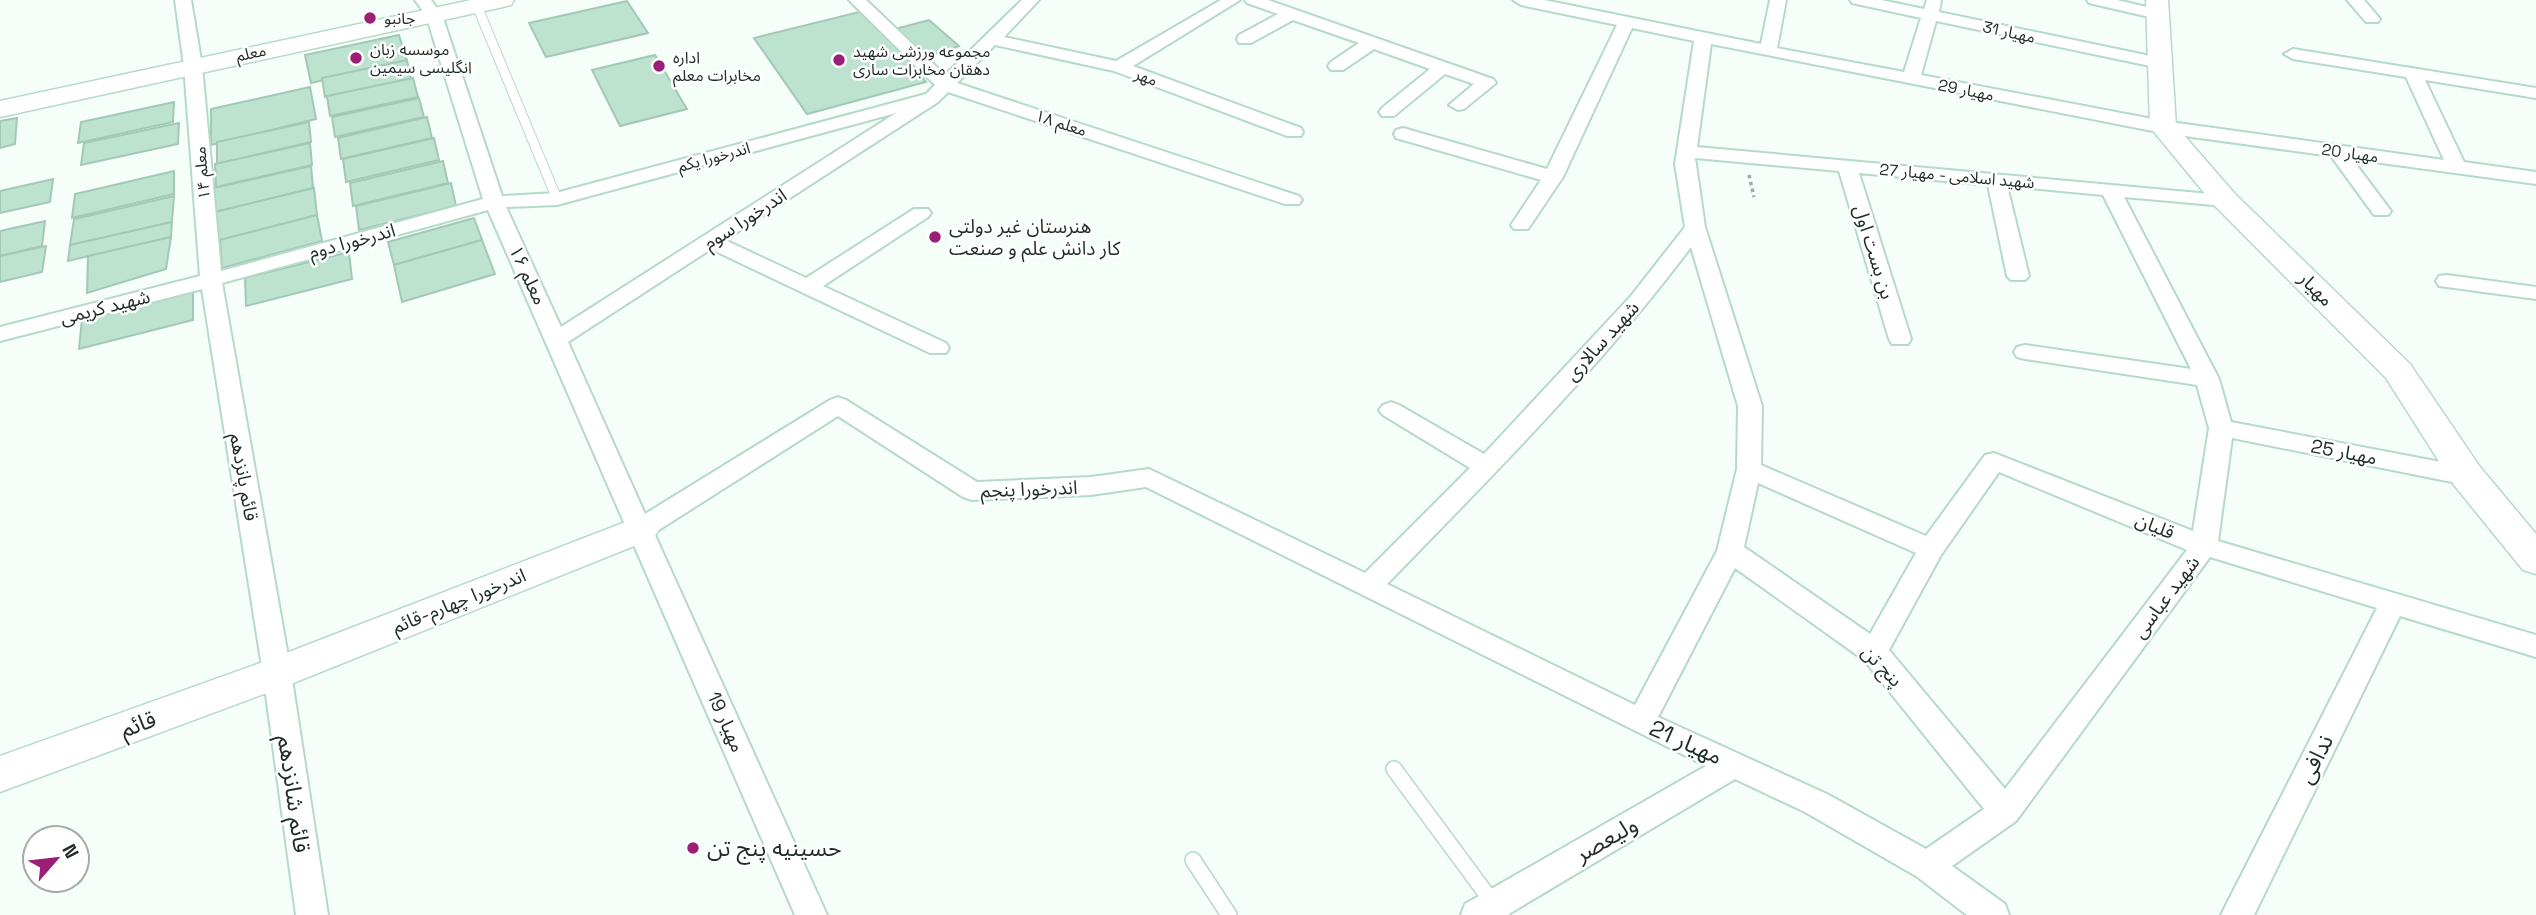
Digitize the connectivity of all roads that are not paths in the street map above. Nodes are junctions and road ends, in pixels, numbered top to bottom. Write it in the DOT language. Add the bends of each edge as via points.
graph roads {
  1 [pos="183,0"];
  2 [pos="503,0"];
  3 [pos="857,0"];
  4 [pos="1031,0"];
  5 [pos="1232,0"];
  6 [pos="1253,0"];
  7 [pos="1521,0"];
  8 [pos="1778,0"];
  9 [pos="1858,0"];
  10 [pos="2095,0"];
  11 [pos="2355,0"];
  12 [pos="477,6"];
  13 [pos="428,7"];
  14 [pos="2157,7"];
  15 [pos="1932,8"];
  16 [pos="1291,14"];
  17 [pos="2372,19"];
  18 [pos="1627,22"];
  19 [pos="1703,38"];
  20 [pos="992,39"];
  21 [pos="1245,39"];
  22 [pos="1372,42"];
  23 [pos="1768,51"];
  24 [pos="2293,54"];
  25 [pos="2160,63"];
  26 [pos="193,66"];
  27 [pos="1337,66"];
  28 [pos="1119,67"];
  29 [pos="1443,67"];
  30 [pos="2413,74"];
  31 [pos="1911,79"];
  32 [pos="939,91"];
  33 [pos="2536,93"];
  34 [pos="1458,105"];
  35 [pos="0,109"];
  36 [pos="1388,112"];
  37 [pos="2163,127"];
  38 [pos="1294,132"];
  39 [pos="1403,134"];
  40 [pos="2337,151"];
  41 [pos="1689,152"];
  42 [pos="1847,166"];
  43 [pos="2457,167"];
  44 [pos="1553,177"];
  45 [pos="2536,178"];
  46 [pos="1996,179"];
  47 [pos="2110,189"];
  48 [pos="557,199"];
  49 [pos="1292,200"];
  50 [pos="2225,200"];
  51 [pos="494,202"];
  52 [pos="2381,211"];
  53 [pos="921,213"];
  54 [pos="1521,225"];
  55 [pos="1695,227"];
  56 [pos="710,241"];
  57 [pos="2018,276"];
  58 [pos="211,280"];
  59 [pos="2446,281"];
  60 [pos="807,287"];
  61 [pos="2536,293"];
  62 [pos="0,334"];
  63 [pos="557,339"];
  64 [pos="1900,339"];
  65 [pos="938,348"];
  66 [pos="2025,352"];
  67 [pos="2207,379"];
  68 [pos="1391,410"];
  69 [pos="2221,428"];
  70 [pos="1486,467"];
  71 [pos="1749,469"];
  72 [pos="2467,477"];
  73 [pos="641,529"];
  74 [pos="2204,546"];
  75 [pos="1931,549"];
  76 [pos="1730,551"];
  77 [pos="2536,559"];
  78 [pos="1368,587"];
  79 [pos="2393,603"];
  80 [pos="2536,646"];
  81 [pos="1874,652"];
  82 [pos="277,673"];
  83 [pos="1641,722"];
  84 [pos="1735,764"];
  85 [pos="1394,769"];
  86 [pos="0,774"];
  87 [pos="2006,812"];
  88 [pos="1193,860"];
  89 [pos="1927,866"];
  90 [pos="1491,912"];
  91 [pos="312,915"];
  92 [pos="811,915"];
  93 [pos="1228,915"];
  94 [pos="1993,915"];
  95 [pos="2237,915"];
  1 -- 26 [label="street, معلم ۱۴"];
  2 -- 12 [label="street, معلم"];
  3 -- 32 [label="street, معلم ۱۸"];
  4 -- 20 [label="street, اندرخورا سوم"];
  5 -- 28 [label="street"];
  6 -- 16 [label="street"];
  7 -- 18 [label="street, مهیار 29"];
  8 -- 23 [label="street"];
  9 -- 15 [label="street, مهیار 31"];
  10 -- 14 [label="street"];
  11 -- 17 [label="street"];
  12 -- 13 [label="street, معلم"];
  12 -- 48 [label="lane"];
  13 -- 26 [label="street, معلم"];
  13 -- 51 [label="street, معلم ۱۶"];
  14 -- 25 [label="street"];
  15 -- 25 [label="street, مهیار 31"];
  15 -- 31 [label="street"];
  16 -- 21 [label="street"];
  16 -- 22 [label="street"];
  18 -- 19 [label="street, مهیار 29"];
  18 -- 44 [label="street"];
  19 -- 23 [label="street, مهیار 29"];
  19 -- 41 [label="street"];
  20 -- 28 [label="street, مهر"];
  20 -- 32 [label="street, اندرخورا سوم"];
  22 -- 27 [label="street"];
  22 -- 29 [label="street"];
  23 -- 31 [label="street, مهیار 29"];
  24 -- 30 [label="street"];
  25 -- 37 [label="street"];
  26 -- 35 [label="street, معلم"];
  26 -- 58 [label="street, معلم ۱۴"];
  28 -- 38 [label="street, مهر"];
  29 -- 34 [label="street" via="1487,83"];
  29 -- 36 [label="street"];
  30 -- 33 [label="street"];
  30 -- 43 [label="street"];
  31 -- 37 [label="street, مهیار 29"];
  32 -- 48 [label="street, اندرخورا یکم"];
  32 -- 49 [label="street, معلم ۱۸"];
  32 -- 56 [label="street, اندرخورا سوم"];
  37 -- 40 [label="street, مهیار 20"];
  37 -- 50 [label="street, مهیار"];
  39 -- 44 [label="street"];
  40 -- 43 [label="street, مهیار 20"];
  40 -- 52 [label="street"];
  41 -- 42 [label="street, شهید اسلامی - مهیار 27"];
  41 -- 55 [label="street" via="1685,164"];
  42 -- 46 [label="street, شهید اسلامی - مهیار 27"];
  42 -- 64 [label="street, بن بست اول"];
  43 -- 45 [label="street, مهیار 20"];
  44 -- 54 [label="street"];
  46 -- 47 [label="street, شهید اسلامی - مهیار 27"];
  46 -- 57 [label="street"];
  47 -- 50 [label="street, شهید اسلامی - مهیار 27"];
  47 -- 67 [label="street, شهید عباسی"];
  48 -- 51 [label="street, اندرخورا یکم"];
  50 -- 72 [label="street, مهیار" via="2398,371"];
  51 -- 58 [label="street, اندرخورا دوم"];
  51 -- 63 [label="street, معلم ۱۶"];
  53 -- 60 [label="street"];
  55 -- 70 [label="street, شهید سالاری" via="1639,301"];
  55 -- 71 [label="street" via="1750,405"];
  56 -- 60 [label="street"];
  56 -- 63 [label="street, اندرخورا سوم"];
  58 -- 62 [label="street, شهید کریمی"];
  58 -- 82 [label="street, قائم پانزدهم"];
  59 -- 61 [label="street"];
  60 -- 65 [label="street"];
  63 -- 73 [label="street, معلم ۱۶"];
  66 -- 67 [label="street"];
  67 -- 69 [label="street, شهید عباسی"];
  68 -- 70 [label="street"];
  69 -- 72 [label="street, مهیار 25"];
  69 -- 74 [label="street, شهید عباسی"];
  70 -- 78 [label="street, شهید سالاری"];
  71 -- 75 [label="street"];
  71 -- 76 [label="street"];
  72 -- 77 [label="street, مهیار"];
  73 -- 78 [label="street, اندرخورا پنجم" via="838,405 972,491 1091,486 1149,478"];
  73 -- 82 [label="street, اندرخورا چهارم-قائم"];
  73 -- 92 [label="street, مهیار 19"];
  74 -- 75 [label="street, قلیان" via="1994,461"];
  74 -- 79 [label="street, قلیان"];
  74 -- 87 [label="street, شهید عباسی"];
  75 -- 81 [label="street, قلیان"];
  76 -- 81 [label="street, پنج تن"];
  76 -- 83 [label="street"];
  78 -- 83 [label="street, مهیار 21"];
  79 -- 80 [label="street, قلیان"];
  79 -- 95 [label="street, ندافی"];
  81 -- 87 [label="street, پنج تن"];
  82 -- 86 [label="street, قائم"];
  82 -- 91 [label="street, قائم شانزدهم"];
  83 -- 84 [label="street, مهیار 21"];
  84 -- 89 [label="street, مهیار 21" via="1816,803"];
  84 -- 90 [label="street, ولیعصر"];
  85 -- 90 [label="lane"];
  87 -- 89 [label="street, شهید عباسی"];
  88 -- 93 [label="lane"];
  89 -- 94 [label="street, مهیار 21"];
}
